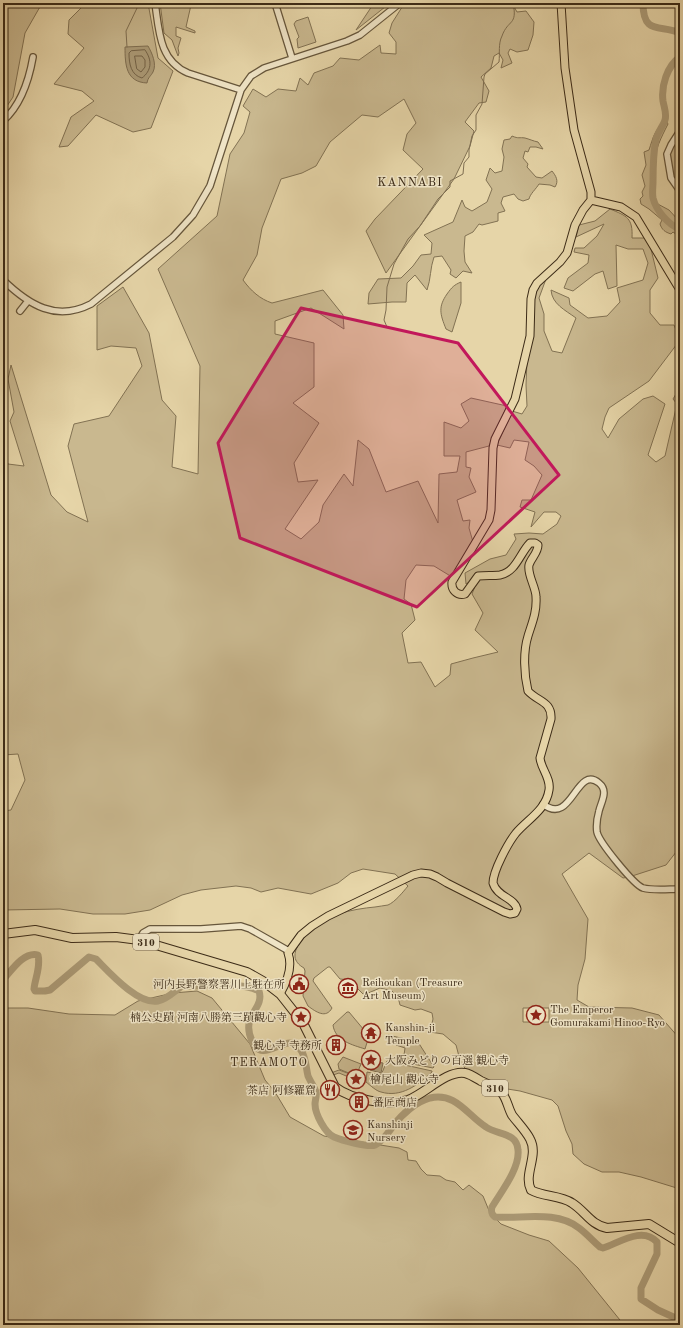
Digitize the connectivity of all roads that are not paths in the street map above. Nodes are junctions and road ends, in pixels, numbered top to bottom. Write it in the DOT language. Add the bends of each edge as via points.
graph roads {
  1 [pos="155,3"];
  2 [pos="243,3"];
  3 [pos="275,3"];
  4 [pos="400,3"];
  5 [pos="561,3"];
  6 [pos="235,4"];
  7 [pos="34,57"];
  8 [pos="292,58"];
  9 [pos="241,90"];
  10 [pos="3,121"];
  11 [pos="680,131"];
  12 [pos="680,191"];
  13 [pos="591,200"];
  14 [pos="3,280"];
  15 [pos="680,290"];
  16 [pos="28,301"];
  17 [pos="20,311"];
  18 [pos="544,804"];
  19 [pos="680,889"];
  20 [pos="3,934"];
  21 [pos="139,940"];
  22 [pos="288,953"];
  23 [pos="280,994"];
  24 [pos="680,1243"];
  1 -- 9 [label="street" via="161,42 173,63 188,73"];
  2 -- 6 [label="street"];
  3 -- 8 [label="street"];
  4 -- 8 [label="street" via="360,35"];
  5 -- 13 [label="main road" via="565,68 575,134"];
  7 -- 10 [label="street" via="18,103"];
  8 -- 9 [label="street" via="259,70 250,77"];
  9 -- 16 [label="street" via="210,186 193,215 178,232 85,307 68,312 54,311"];
  11 -- 12 [label="street" via="667,154 671,178"];
  13 -- 15 [label="main road" via="621,207 636,217"];
  13 -- 18 [label="main road" via="575,225 567,253 533,290 530,336 515,399 493,448 489,520 452,582 456,593 465,594 478,576 506,573 530,543 538,546 529,565 536,604 525,664 528,691 546,703 550,714 540,758 550,784"];
  14 -- 16 [label="street"];
  16 -- 17 [label="street"];
  18 -- 19 [label="street" via="551,808 562,807 569,802 584,781 597,781 603,787 604,793 597,826 602,844 638,886 651,889"];
  18 -- 22 [label="main road" via="516,833 493,878 494,888 498,893 516,906 515,913 504,912 438,877 421,873 328,916 301,936"];
  20 -- 21 [label="highway, 310" via="35,930 72,938 116,937"];
  21 -- 22 [label="street" via="145,931 150,929 201,929 237,925 250,929 287,950"];
  21 -- 23 [label="highway, 310" via="247,972"];
  22 -- 23 [label="main road" via="290,967"];
  23 -- 24 [label="highway, 310" via="306,1028 335,1087 343,1093 379,1102 407,1100 443,1079 460,1073 468,1074 500,1092 506,1099 511,1113 530,1138 533,1151 528,1181 531,1190 571,1202 600,1227 649,1224"];
}
